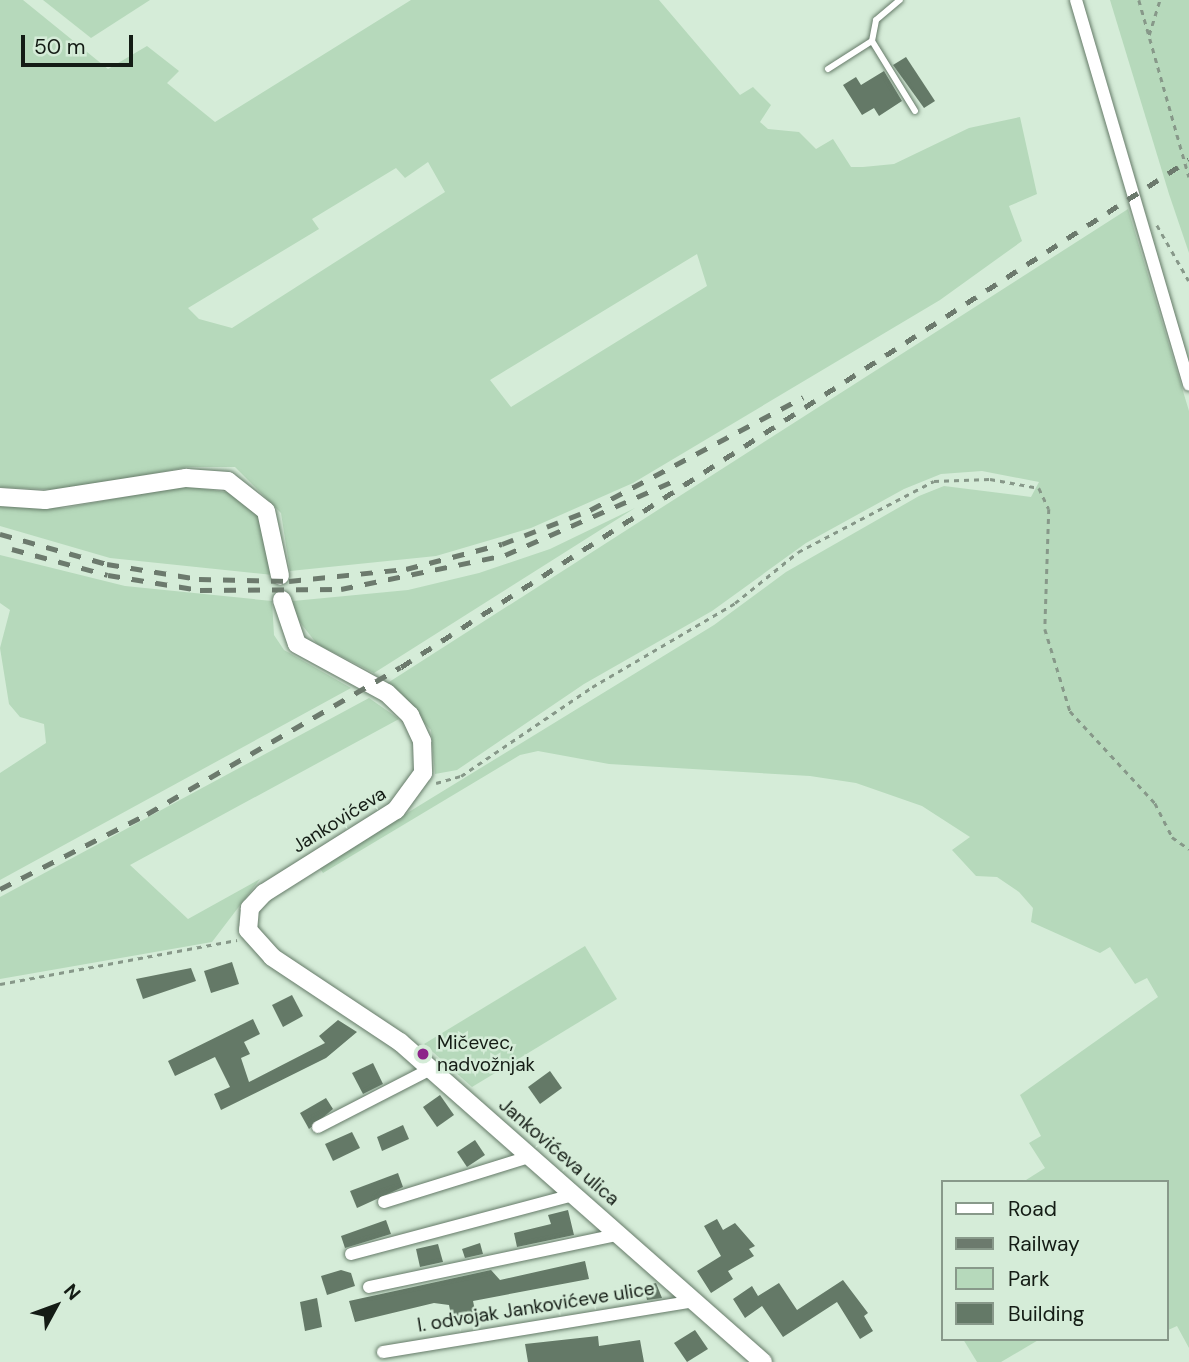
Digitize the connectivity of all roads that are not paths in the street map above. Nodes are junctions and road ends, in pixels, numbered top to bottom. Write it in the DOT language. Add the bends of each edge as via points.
graph roads {
  1 [pos="900,0"];
  2 [pos="1076,0"];
  3 [pos="873,41"];
  4 [pos="828,69"];
  5 [pos="915,111"];
  6 [pos="1189,385"];
  7 [pos="0,497"];
  8 [pos="280,576"];
  9 [pos="282,600"];
  10 [pos="252,936"];
  11 [pos="431,1069"];
  12 [pos="318,1127"];
  13 [pos="532,1156"];
  14 [pos="576,1194"];
  15 [pos="384,1202"];
  16 [pos="620,1234"];
  17 [pos="351,1254"];
  18 [pos="369,1287"];
  19 [pos="696,1301"];
  20 [pos="383,1352"];
  21 [pos="763,1362"];
  1 -- 3 [label="lane" via="876,20"];
  2 -- 6 [label="street"];
  3 -- 4 [label="lane"];
  3 -- 5 [label="lane"];
  7 -- 8 [label="main road" via="45,500 186,478 228,481 266,511"];
  9 -- 10 [label="main road, Jankovićeva" via="298,644 387,693 420,732 424,763 417,789 396,810 264,893 247,917"];
  10 -- 11 [label="main road, Jankovićeva ulica" via="272,957"];
  11 -- 12 [label="street"];
  11 -- 13 [label="main road, Jankovićeva ulica"];
  13 -- 14 [label="main road, Jankovićeva ulica"];
  13 -- 15 [label="street"];
  14 -- 16 [label="main road, Jankovićeva ulica"];
  14 -- 17 [label="street"];
  16 -- 18 [label="street"];
  16 -- 19 [label="main road, Jankovićeva ulica"];
  19 -- 20 [label="street, I. odvojak Jankovićeve ulice"];
  19 -- 21 [label="main road, Jankovićeva ulica"];
}
